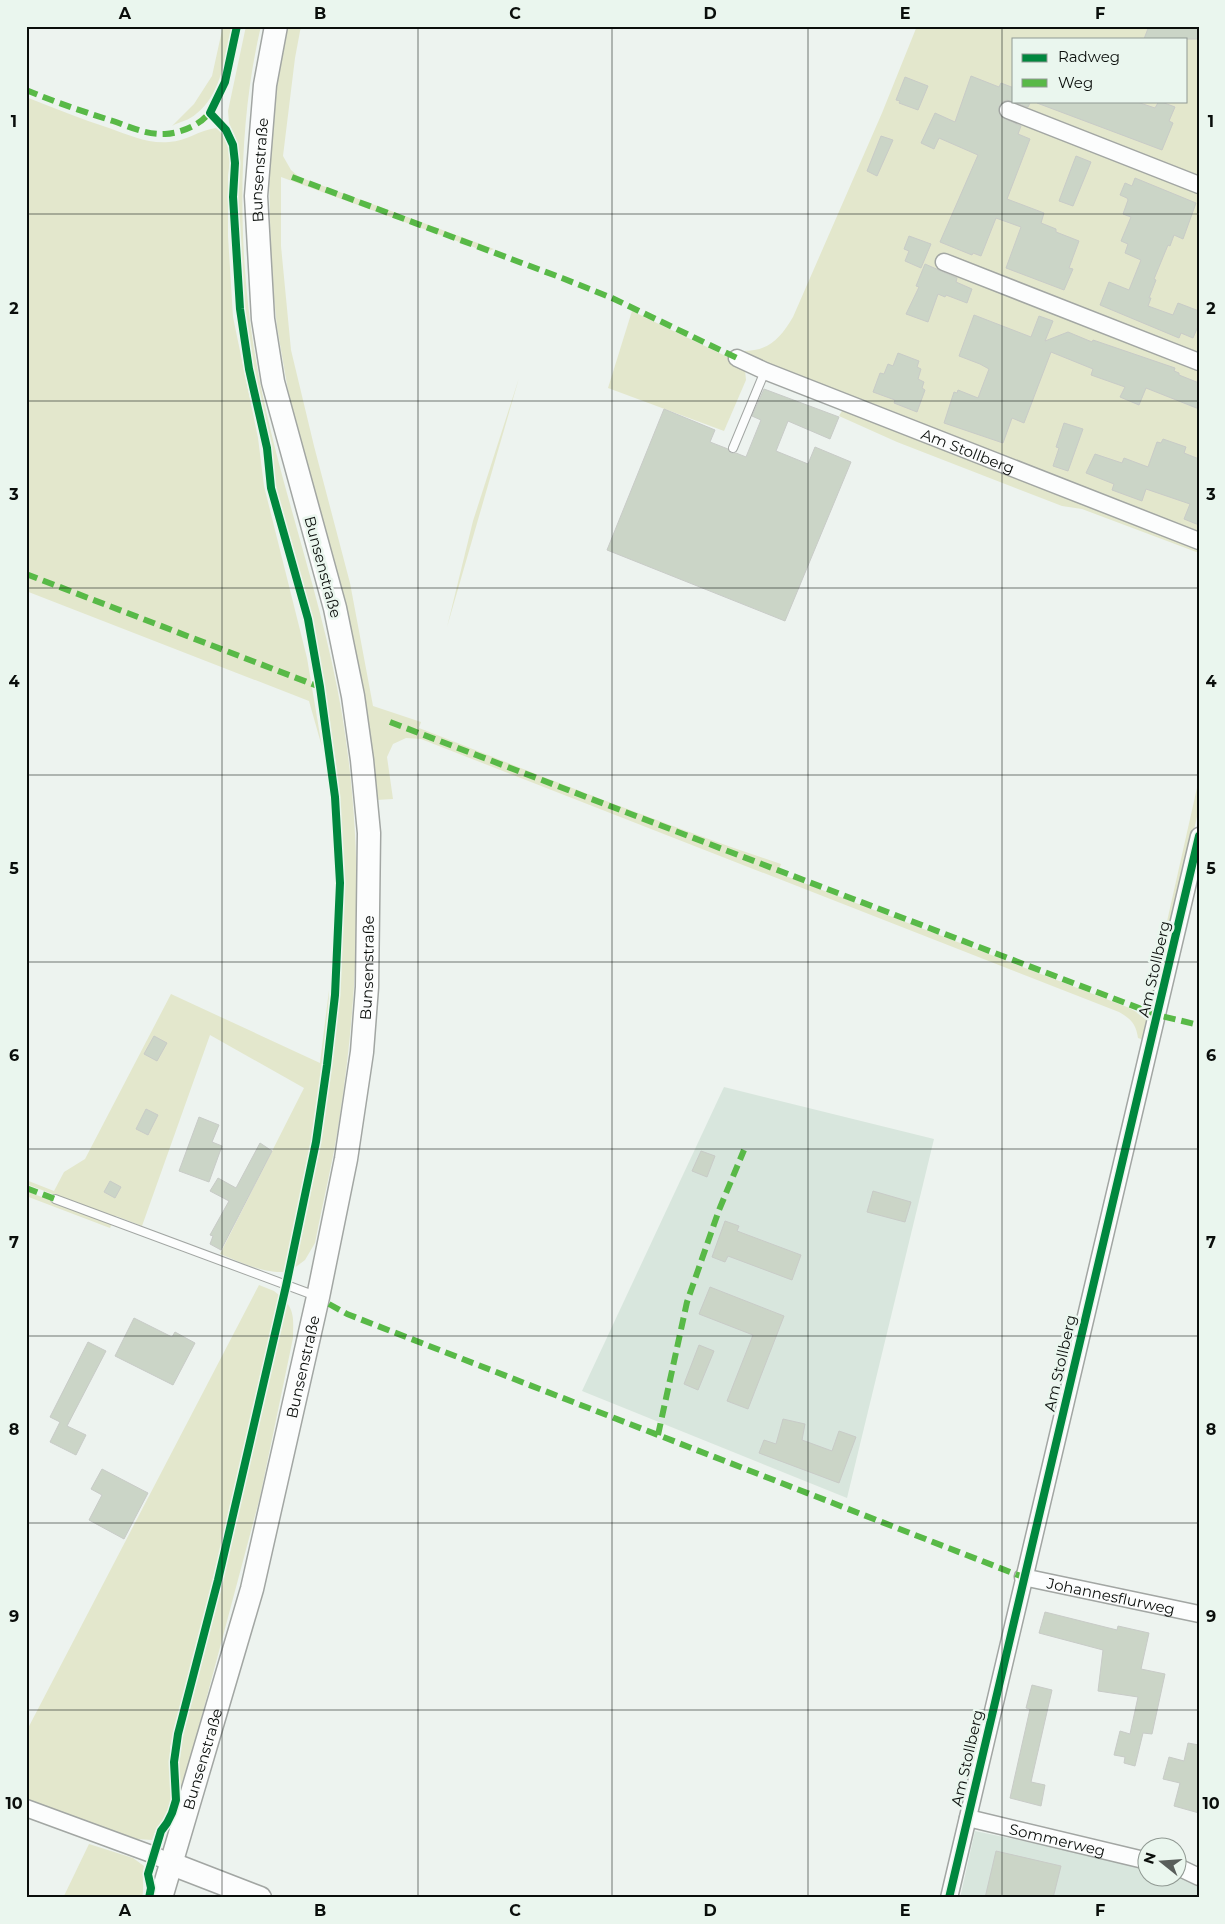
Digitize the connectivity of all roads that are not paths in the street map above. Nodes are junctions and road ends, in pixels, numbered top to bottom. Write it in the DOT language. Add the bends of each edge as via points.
graph roads {
  1 [pos="276,26"];
  2 [pos="1008,110"];
  3 [pos="1199,185"];
  4 [pos="944,262"];
  5 [pos="737,358"];
  6 [pos="1199,362"];
  7 [pos="765,371"];
  8 [pos="733,448"];
  9 [pos="1199,541"];
  10 [pos="1199,836"];
  11 [pos="55,1199"];
  12 [pos="318,1297"];
  13 [pos="1023,1577"];
  14 [pos="1199,1614"];
  15 [pos="26,1808"];
  16 [pos="968,1818"];
  17 [pos="1138,1859"];
  18 [pos="172,1864"];
  19 [pos="161,1898"];
  20 [pos="260,1898"];
  21 [pos="948,1898"];
  1 -- 12 [label="main road, Bunsenstraße" via="265,85 256,196 264,319 274,382 335,608 354,705 369,833 369,939 362,1052 346,1159"];
  2 -- 3 [label="street"];
  4 -- 6 [label="street"];
  5 -- 7 [label="street, Am Stollberg"];
  7 -- 8 [label="lane"];
  7 -- 9 [label="street, Am Stollberg"];
  10 -- 13 [label="street, Am Stollberg"];
  11 -- 12 [label="lane"];
  12 -- 18 [label="main road, Bunsenstraße" via="252,1589"];
  13 -- 14 [label="street, Johannesflurweg"];
  13 -- 16 [label="street, Am Stollberg"];
  15 -- 18 [label="street"];
  16 -- 17 [label="street, Sommerweg"];
  16 -- 21 [label="street, Am Stollberg"];
  18 -- 19 [label="main road, Bunsenstraße"];
  18 -- 20 [label="main road"];
}
